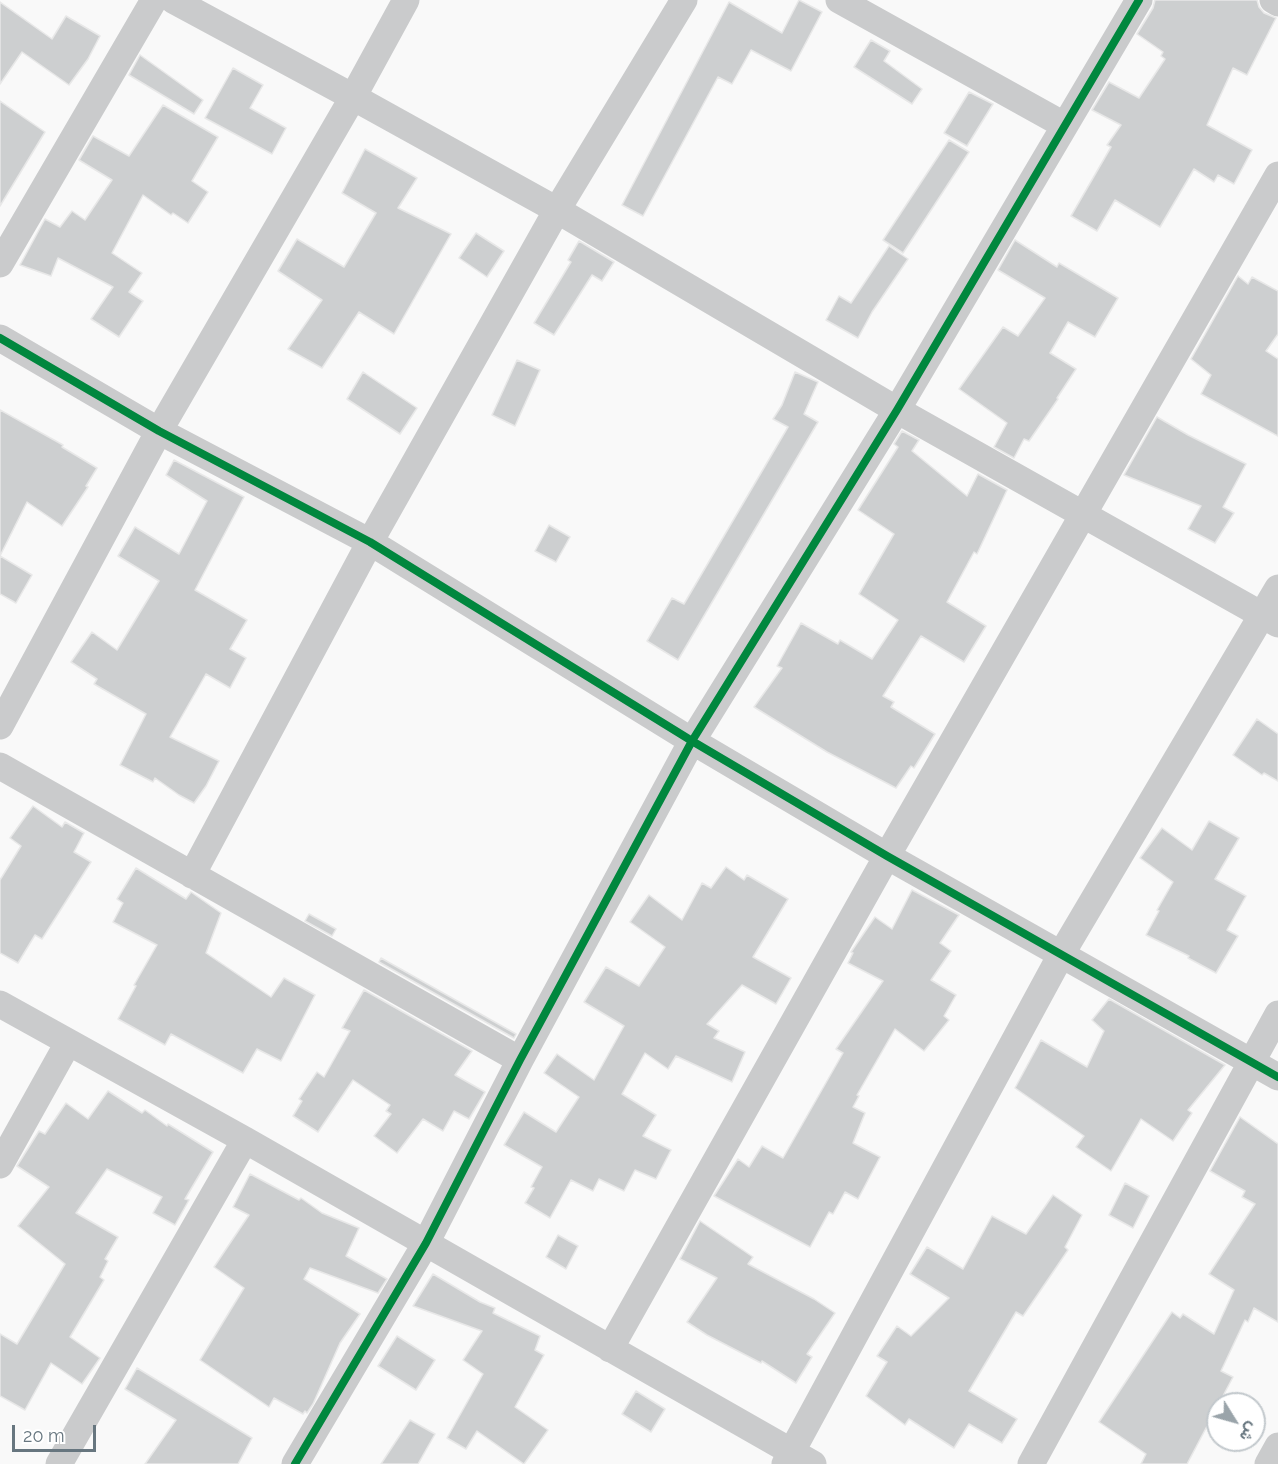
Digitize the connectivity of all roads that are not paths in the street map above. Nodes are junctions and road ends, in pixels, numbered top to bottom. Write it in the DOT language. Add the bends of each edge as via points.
graph roads {
  1 [pos="154,0"];
  2 [pos="173,0"];
  3 [pos="406,0"];
  4 [pos="684,0"];
  5 [pos="839,0"];
  6 [pos="1139,0"];
  7 [pos="1273,0"];
  8 [pos="1278,3"];
  9 [pos="353,96"];
  10 [pos="1064,125"];
  11 [pos="1278,175"];
  12 [pos="557,210"];
  13 [pos="0,264"];
  14 [pos="0,338"];
  15 [pos="897,410"];
  16 [pos="159,431"];
  17 [pos="1081,515"];
  18 [pos="370,542"];
  19 [pos="1278,588"];
  20 [pos="1270,620"];
  21 [pos="0,726"];
  22 [pos="692,741"];
  23 [pos="0,766"];
  24 [pos="887,856"];
  25 [pos="192,874"];
  26 [pos="1062,953"];
  27 [pos="0,1004"];
  28 [pos="1278,1014"];
  29 [pos="68,1043"];
  30 [pos="520,1060"];
  31 [pos="1251,1062"];
  32 [pos="1278,1077"];
  33 [pos="245,1140"];
  34 [pos="0,1166"];
  35 [pos="426,1243"];
  36 [pos="610,1350"];
  37 [pos="1278,1446"];
  38 [pos="796,1460"];
  39 [pos="59,1464"];
  40 [pos="295,1464"];
  41 [pos="1032,1464"];
  42 [pos="1268,1464"];
  1 -- 13 [label="street"];
  2 -- 9 [label="street"];
  3 -- 9 [label="street"];
  4 -- 12 [label="street"];
  5 -- 10 [label="street"];
  6 -- 10 [label="street"];
  7 -- 8 [label="street"];
  9 -- 12 [label="street"];
  9 -- 16 [label="street"];
  10 -- 15 [label="street"];
  11 -- 17 [label="street"];
  12 -- 15 [label="street"];
  12 -- 18 [label="street"];
  14 -- 16 [label="street"];
  15 -- 17 [label="street"];
  15 -- 22 [label="street"];
  16 -- 18 [label="street"];
  16 -- 21 [label="street"];
  17 -- 20 [label="street"];
  17 -- 24 [label="street"];
  18 -- 22 [label="street"];
  18 -- 25 [label="street"];
  19 -- 20 [label="street"];
  20 -- 26 [label="street"];
  22 -- 24 [label="street"];
  22 -- 30 [label="street"];
  23 -- 25 [label="street"];
  24 -- 26 [label="street"];
  24 -- 36 [label="street"];
  25 -- 30 [label="street"];
  26 -- 31 [label="street"];
  26 -- 38 [label="street"];
  27 -- 29 [label="street"];
  28 -- 31 [label="street"];
  29 -- 33 [label="street"];
  29 -- 34 [label="street"];
  30 -- 35 [label="street"];
  31 -- 32 [label="street"];
  31 -- 41 [label="street"];
  33 -- 35 [label="street"];
  33 -- 39 [label="street"];
  35 -- 36 [label="street"];
  35 -- 40 [label="street"];
  36 -- 38 [label="street"];
  37 -- 42 [label="street"];
}
